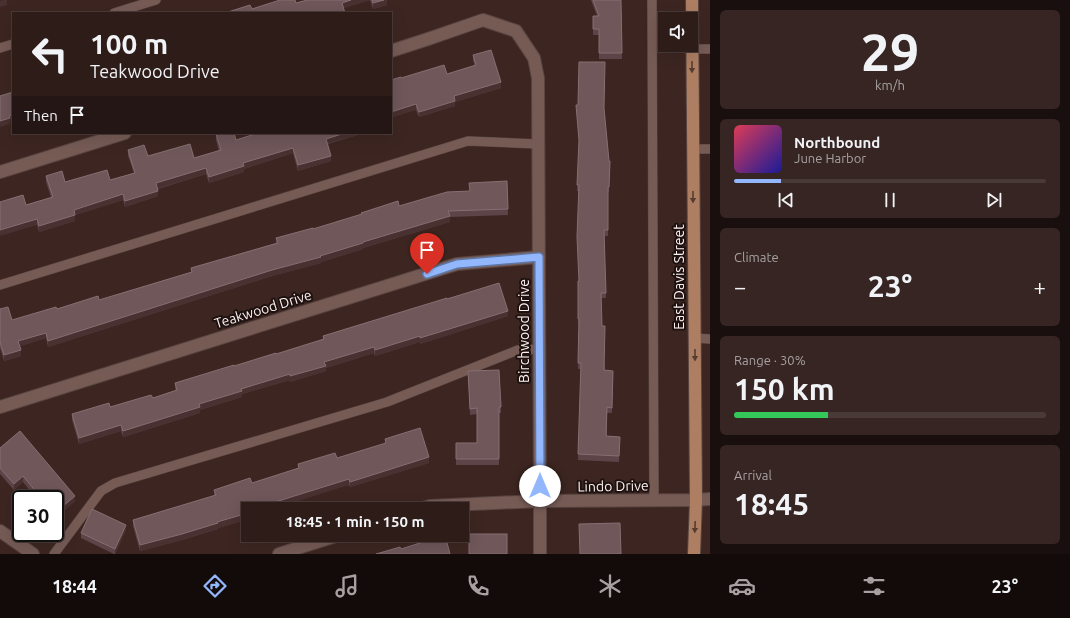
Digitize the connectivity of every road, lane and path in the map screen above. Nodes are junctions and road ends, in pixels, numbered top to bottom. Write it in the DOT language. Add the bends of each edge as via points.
graph roads {
  1 [pos="156,0"];
  2 [pos="652,0"];
  3 [pos="692,0"];
  4 [pos="117,12"];
  5 [pos="692,12"];
  6 [pos="12,44"];
  7 [pos="0,48"];
  8 [pos="698,49"];
  9 [pos="710,49"];
  10 [pos="392,51"];
  11 [pos="692,52"];
  12 [pos="122,134"];
  13 [pos="538,144"];
  14 [pos="693,149"];
  15 [pos="710,149"];
  16 [pos="0,172"];
  17 [pos="539,257"];
  18 [pos="0,286"];
  19 [pos="694,338"];
  20 [pos="710,338"];
  21 [pos="539,349"];
  22 [pos="0,407"];
  23 [pos="710,499"];
  24 [pos="654,500"];
  25 [pos="696,500"];
  26 [pos="540,502"];
  27 [pos="469,505"];
  28 [pos="0,531"];
  29 [pos="317,542"];
  30 [pos="33,554"];
  31 [pos="54,554"];
  32 [pos="279,554"];
  33 [pos="540,554"];
  34 [pos="694,554"];
  1 -- 4 [label="lane"];
  2 -- 24 [label="lane"];
  3 -- 5 [label="main road, East Davis Street"];
  6 -- 7 [label="lane"];
  8 -- 9 [label="lane"];
  10 -- 13 [label="street, Birchwood Drive" via="483,20 516,31 534,58 538,78"];
  11 -- 14 [label="main road, East Davis Street, one-way"];
  12 -- 16 [label="street"];
  13 -- 17 [label="street, Birchwood Drive"];
  13 -- 18 [label="lane" via="468,141"];
  14 -- 15 [label="lane"];
  14 -- 19 [label="main road, East Davis Street, one-way"];
  17 -- 21 [label="street, Birchwood Drive"];
  17 -- 22 [label="street, Teakwood Drive" via="457,264"];
  19 -- 20 [label="lane"];
  19 -- 25 [label="main road, East Davis Street, one-way"];
  21 -- 26 [label="street, Birchwood Drive"];
  21 -- 31 [label="lane" via="518,350 387,402 115,483 101,491"];
  23 -- 25 [label="street, Lindo Drive"];
  24 -- 25 [label="street, Lindo Drive"];
  24 -- 26 [label="street, Lindo Drive"];
  25 -- 34 [label="main road, East Davis Street, one-way"];
  26 -- 27 [label="street, Lindo Drive"];
  26 -- 33 [label="street, Birchwood Drive"];
  28 -- 30 [label="street"];
  29 -- 32 [label="street"];
}
